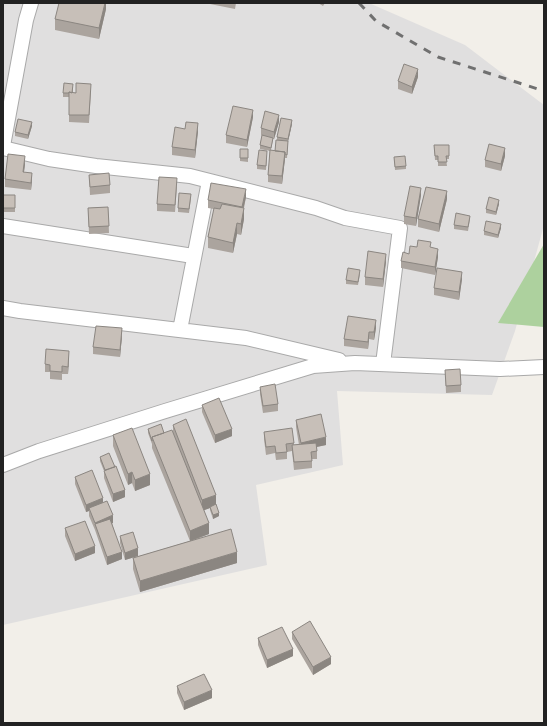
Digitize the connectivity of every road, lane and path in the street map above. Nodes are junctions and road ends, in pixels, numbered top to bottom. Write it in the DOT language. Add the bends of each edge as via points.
graph roads {
  1 [pos="31,3"];
  2 [pos="3,147"];
  3 [pos="209,181"];
  4 [pos="3,226"];
  5 [pos="193,256"];
  6 [pos="3,308"];
  7 [pos="180,330"];
  8 [pos="292,349"];
  9 [pos="355,363"];
  10 [pos="383,364"];
  11 [pos="544,367"];
  12 [pos="293,372"];
  13 [pos="3,465"];
  1 -- 2 [label="street"];
  2 -- 3 [label="street" via="49,159 190,176"];
  3 -- 5 [label="street"];
  3 -- 10 [label="street" via="316,208 345,218 400,228"];
  4 -- 5 [label="street"];
  5 -- 7 [label="street"];
  6 -- 7 [label="street"];
  7 -- 8 [label="street" via="246,338"];
  8 -- 9 [label="street"];
  8 -- 12 [label="street"];
  9 -- 10 [label="street"];
  9 -- 12 [label="street" via="313,366"];
  10 -- 11 [label="street" via="500,369"];
  12 -- 13 [label="street" via="165,410"];
}
